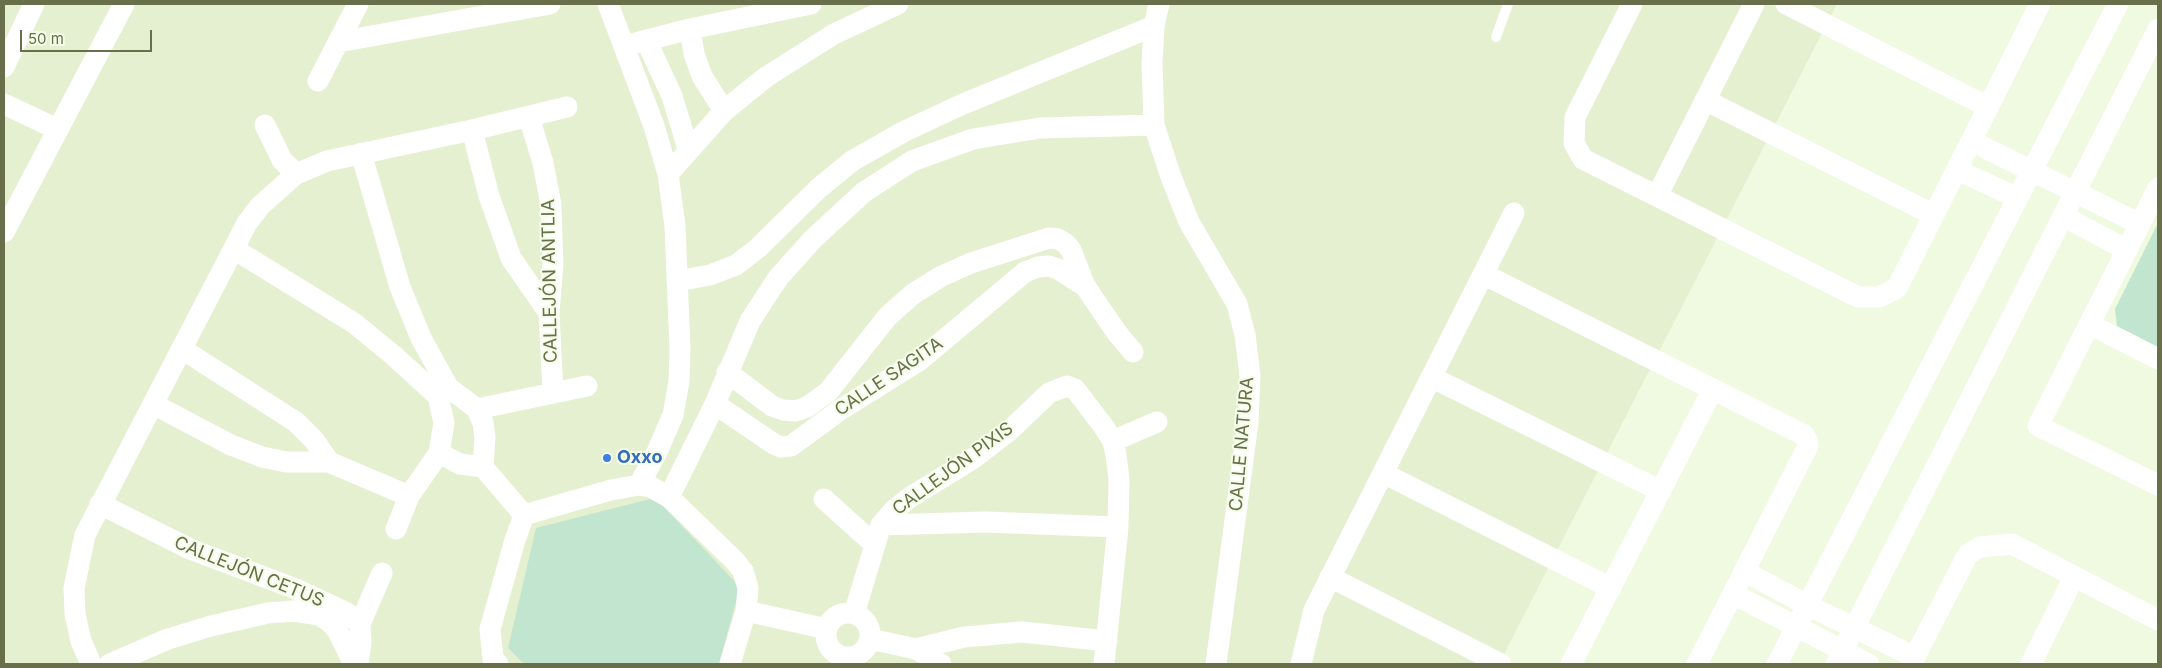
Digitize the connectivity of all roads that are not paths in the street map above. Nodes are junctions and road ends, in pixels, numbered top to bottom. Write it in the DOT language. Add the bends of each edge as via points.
graph roads {
  1 [pos="34,4"];
  2 [pos="124,4"];
  3 [pos="358,4"];
  4 [pos="550,4"];
  5 [pos="608,4"];
  6 [pos="811,4"];
  7 [pos="898,4"];
  8 [pos="1158,4"];
  9 [pos="1508,4"];
  10 [pos="1632,4"];
  11 [pos="1754,4"];
  12 [pos="1786,4"];
  13 [pos="2039,4"];
  14 [pos="2118,4"];
  15 [pos="1154,26"];
  16 [pos="690,28"];
  17 [pos="2158,28"];
  18 [pos="1496,36"];
  19 [pos="646,40"];
  20 [pos="338,42"];
  21 [pos="624,46"];
  22 [pos="4,67"];
  23 [pos="318,81"];
  24 [pos="1705,100"];
  25 [pos="4,104"];
  26 [pos="566,107"];
  27 [pos="1988,107"];
  28 [pos="724,112"];
  29 [pos="529,116"];
  30 [pos="265,125"];
  31 [pos="1154,125"];
  32 [pos="57,129"];
  33 [pos="472,130"];
  34 [pos="1971,141"];
  35 [pos="688,149"];
  36 [pos="361,153"];
  37 [pos="1957,170"];
  38 [pos="2032,171"];
  39 [pos="296,174"];
  40 [pos="668,174"];
  41 [pos="2158,188"];
  42 [pos="2076,192"];
  43 [pos="1657,196"];
  44 [pos="2018,198"];
  45 [pos="1514,213"];
  46 [pos="1934,215"];
  47 [pos="2063,216"];
  48 [pos="2140,224"];
  49 [pos="4,232"];
  50 [pos="234,249"];
  51 [pos="1009,250"];
  52 [pos="2127,250"];
  53 [pos="1025,272"];
  54 [pos="1483,274"];
  55 [pos="677,281"];
  56 [pos="1085,286"];
  57 [pos="548,314"];
  58 [pos="2089,324"];
  59 [pos="182,350"];
  60 [pos="1134,352"];
  61 [pos="2158,359"];
  62 [pos="727,372"];
  63 [pos="1431,377"];
  64 [pos="587,386"];
  65 [pos="1713,390"];
  66 [pos="443,391"];
  67 [pos="553,392"];
  68 [pos="834,401"];
  69 [pos="153,404"];
  70 [pos="714,404"];
  71 [pos="477,409"];
  72 [pos="1157,422"];
  73 [pos="1112,441"];
  74 [pos="440,453"];
  75 [pos="329,462"];
  76 [pos="483,467"];
  77 [pos="1383,473"];
  78 [pos="639,485"];
  79 [pos="2158,485"];
  80 [pos="1661,491"];
  81 [pos="409,496"];
  82 [pos="669,497"];
  83 [pos="824,499"];
  84 [pos="100,504"];
  85 [pos="524,515"];
  86 [pos="1118,527"];
  87 [pos="396,529"];
  88 [pos="877,535"];
  89 [pos="1744,571"];
  90 [pos="382,572"];
  91 [pos="2074,576"];
  92 [pos="1330,577"];
  93 [pos="1611,588"];
  94 [pos="1733,594"];
  95 [pos="1808,605"];
  96 [pos="322,608"];
  97 [pos="746,611"];
  98 [pos="854,614"];
  99 [pos="2158,620"];
  100 [pos="360,624"];
  101 [pos="1796,627"];
  102 [pos="1855,628"];
  103 [pos="826,629"];
  104 [pos="870,639"];
  105 [pos="1107,641"];
  106 [pos="916,649"];
  107 [pos="1840,657"];
  108 [pos="844,661"];
  109 [pos="1913,661"];
  110 [pos="491,662"];
  111 [pos="91,664"];
  112 [pos="110,664"];
  113 [pos="354,664"];
  114 [pos="358,664"];
  115 [pos="730,664"];
  116 [pos="941,664"];
  117 [pos="1104,664"];
  118 [pos="1216,664"];
  119 [pos="1301,664"];
  120 [pos="1501,664"];
  121 [pos="1572,664"];
  122 [pos="1697,664"];
  123 [pos="1777,664"];
  124 [pos="1869,664"];
  125 [pos="2031,664"];
  1 -- 22 [label="street"];
  2 -- 32 [label="street"];
  3 -- 20 [label="street"];
  4 -- 20 [label="street"];
  5 -- 21 [label="street"];
  6 -- 16 [label="street"];
  7 -- 28 [label="street" via="796,56"];
  8 -- 15 [label="street, CALLE NATURA"];
  9 -- 18 [label="lane"];
  10 -- 43 [label="street" via="1576,117 1574,144 1583,159"];
  11 -- 24 [label="street"];
  12 -- 27 [label="street"];
  13 -- 27 [label="street"];
  14 -- 38 [label="street"];
  15 -- 31 [label="street, CALLE NATURA"];
  15 -- 55 [label="street" via="903,132 852,161 736,265 710,275"];
  16 -- 19 [label="street"];
  16 -- 28 [label="street" via="702,76"];
  17 -- 42 [label="street"];
  19 -- 21 [label="street"];
  19 -- 35 [label="street" via="672,96"];
  20 -- 23 [label="street"];
  21 -- 40 [label="street"];
  24 -- 43 [label="street"];
  24 -- 46 [label="street"];
  25 -- 32 [label="street"];
  26 -- 29 [label="street"];
  27 -- 34 [label="street"];
  28 -- 35 [label="street"];
  29 -- 33 [label="street"];
  29 -- 57 [label="street, CALLEJÓN ANTLIA" via="551,205 553,264"];
  30 -- 39 [label="street" via="282,160"];
  31 -- 62 [label="street" via="1040,128 973,139 912,161 864,192 813,239 778,278 750,321"];
  31 -- 118 [label="street, CALLE NATURA" via="1189,222 1237,304 1250,375 1248,422"];
  32 -- 49 [label="street"];
  33 -- 36 [label="street"];
  33 -- 57 [label="street" via="489,196 511,258"];
  34 -- 37 [label="street"];
  34 -- 38 [label="street"];
  35 -- 40 [label="street"];
  36 -- 39 [label="street" via="326,161"];
  36 -- 66 [label="street" via="400,287"];
  37 -- 44 [label="street"];
  37 -- 46 [label="street"];
  38 -- 42 [label="street"];
  38 -- 44 [label="street"];
  39 -- 50 [label="street" via="260,206"];
  40 -- 55 [label="street" via="675,226"];
  41 -- 48 [label="street"];
  42 -- 47 [label="street"];
  42 -- 48 [label="street"];
  43 -- 46 [label="street" via="1858,298 1878,298 1897,288"];
  44 -- 95 [label="street"];
  45 -- 54 [label="street"];
  47 -- 52 [label="street"];
  47 -- 102 [label="street"];
  48 -- 52 [label="street"];
  50 -- 59 [label="street"];
  50 -- 66 [label="street" via="354,323"];
  51 -- 53 [label="street"];
  51 -- 56 [label="street" via="1058,239 1071,250"];
  51 -- 68 [label="street" via="940,277 913,294 888,316"];
  52 -- 58 [label="street"];
  53 -- 56 [label="street, CALLE SAGITA" via="1049,266"];
  53 -- 68 [label="street, CALLE SAGITA" via="920,360"];
  54 -- 63 [label="street"];
  54 -- 65 [label="street"];
  55 -- 78 [label="street" via="680,381 673,415"];
  56 -- 60 [label="street" via="1117,334"];
  57 -- 67 [label="street, CALLEJÓN ANTLIA"];
  58 -- 61 [label="street"];
  58 -- 79 [label="street" via="2038,426"];
  59 -- 69 [label="street"];
  59 -- 75 [label="street" via="296,422"];
  62 -- 68 [label="street" via="760,398 783,410 795,411"];
  62 -- 70 [label="street"];
  63 -- 77 [label="street"];
  63 -- 80 [label="street"];
  64 -- 67 [label="street"];
  65 -- 80 [label="street"];
  65 -- 89 [label="street" via="1804,435 1808,446"];
  66 -- 71 [label="street"];
  66 -- 74 [label="street" via="444,423"];
  67 -- 71 [label="street"];
  68 -- 70 [label="street, CALLE SAGITA" via="802,440 792,446 781,447 760,437"];
  69 -- 75 [label="street" via="231,445 262,457 286,462"];
  69 -- 84 [label="street"];
  70 -- 82 [label="street"];
  71 -- 76 [label="street" via="485,437"];
  72 -- 73 [label="street"];
  73 -- 86 [label="street, CALLEJÓN PIXIS" via="1119,479"];
  73 -- 88 [label="street, CALLEJÓN PIXIS" via="1082,396 1067,386 1059,387 974,458 893,511"];
  74 -- 76 [label="street" via="460,464"];
  74 -- 81 [label="street"];
  75 -- 81 [label="street"];
  76 -- 85 [label="street"];
  77 -- 92 [label="street"];
  77 -- 93 [label="street"];
  78 -- 82 [label="street" via="651,487"];
  78 -- 85 [label="street"];
  80 -- 93 [label="street"];
  81 -- 87 [label="street"];
  82 -- 97 [label="street" via="735,560 748,588"];
  83 -- 88 [label="street"];
  84 -- 96 [label="street, CALLEJÓN CETUS"];
  84 -- 111 [label="street" via="85,535 74,588 81,641"];
  85 -- 110 [label="street" via="490,628"];
  86 -- 88 [label="street, CALLEJÓN PIXIS" via="985,522"];
  86 -- 105 [label="street, CALLEJÓN PIXIS"];
  88 -- 98 [label="street, CALLEJÓN PIXIS"];
  89 -- 94 [label="street"];
  89 -- 95 [label="street"];
  90 -- 100 [label="street"];
  91 -- 99 [label="street"];
  91 -- 109 [label="street" via="2012,544 1980,547 1968,554"];
  91 -- 125 [label="street"];
  92 -- 119 [label="street" via="1314,610"];
  92 -- 120 [label="street"];
  93 -- 121 [label="street"];
  94 -- 101 [label="street"];
  94 -- 122 [label="street"];
  95 -- 101 [label="street"];
  95 -- 102 [label="street"];
  96 -- 100 [label="street, CALLEJÓN CETUS" via="347,613"];
  96 -- 112 [label="street, CALLEJÓN CETUS" via="234,619 168,640"];
  96 -- 113 [label="street, CALLEJÓN CETUS"];
  97 -- 103 [label="street"];
  97 -- 115 [label="street"];
  98 -- 103 [label="street" via="837,616"];
  98 -- 104 [label="street" via="866,624"];
  100 -- 114 [label="street"];
  101 -- 107 [label="street"];
  101 -- 123 [label="street"];
  102 -- 107 [label="street"];
  102 -- 109 [label="street"];
  103 -- 108 [label="street" via="829,648"];
  104 -- 106 [label="street"];
  104 -- 108 [label="street" via="863,651"];
  105 -- 106 [label="street" via="1022,632 964,636"];
  105 -- 117 [label="street, CALLEJÓN PIXIS"];
  106 -- 116 [label="street"];
  107 -- 124 [label="street"];
}
